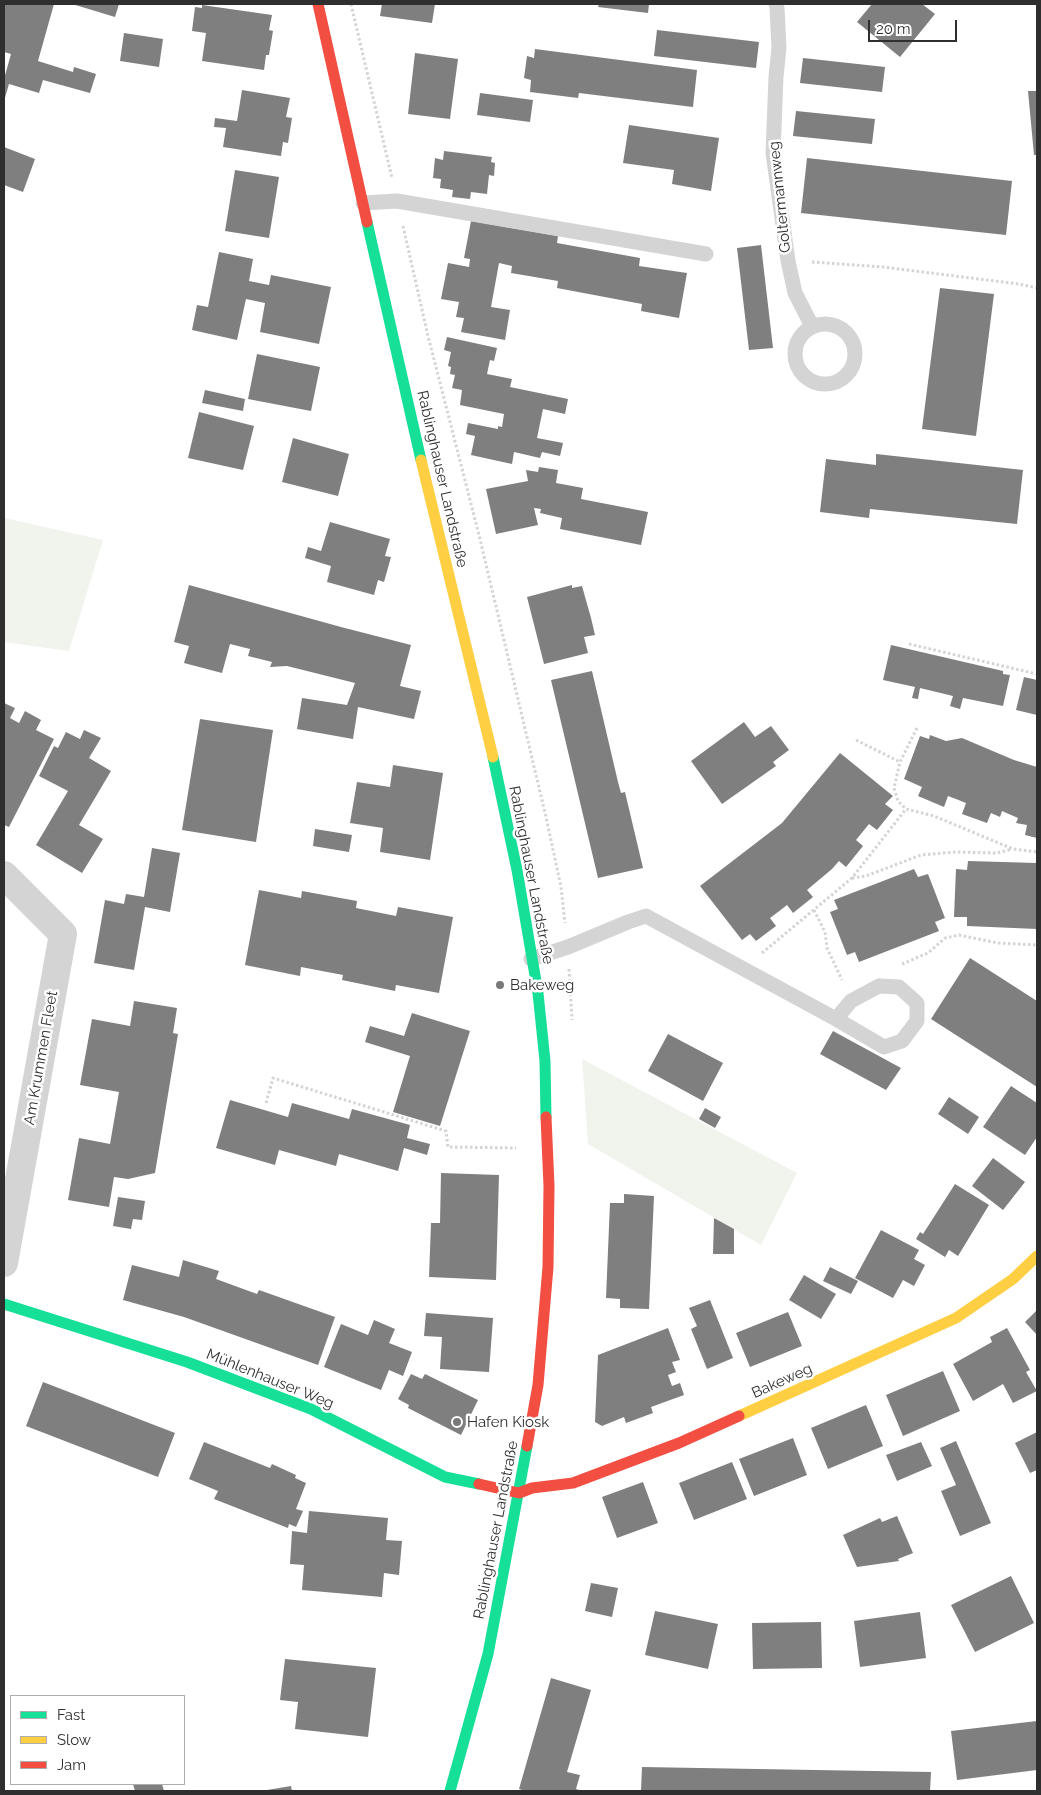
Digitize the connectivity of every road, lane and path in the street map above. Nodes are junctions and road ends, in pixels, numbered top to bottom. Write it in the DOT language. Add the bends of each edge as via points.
graph roads {
  1 [pos="318,4"];
  2 [pos="351,4"];
  3 [pos="776,4"];
  4 [pos="397,201"];
  5 [pos="363,202"];
  6 [pos="706,254"];
  7 [pos="788,261"];
  8 [pos="1037,288"];
  9 [pos="812,326"];
  10 [pos="909,644"];
  11 [pos="1037,674"];
  12 [pos="916,728"];
  13 [pos="856,740"];
  14 [pos="900,762"];
  15 [pos="906,809"];
  16 [pos="1013,849"];
  17 [pos="1037,852"];
  18 [pos="4,875"];
  19 [pos="852,878"];
  20 [pos="814,910"];
  21 [pos="1037,945"];
  22 [pos="568,947"];
  23 [pos="531,958"];
  24 [pos="743,969"];
  25 [pos="887,986"];
  26 [pos="851,1001"];
  27 [pos="836,1019"];
  28 [pos="572,1021"];
  29 [pos="266,1103"];
  30 [pos="546,1149"];
  31 [pos="1037,1256"];
  32 [pos="4,1263"];
  33 [pos="4,1304"];
  34 [pos="519,1493"];
  35 [pos="450,1791"];
  1 -- 5 [label="street, Rablinghauser Landstraße"];
  2 -- 4 [label="path"];
  3 -- 7 [label="lane, Goltermannweg" via="779,48 773,153"];
  4 -- 5 [label="lane"];
  4 -- 6 [label="lane"];
  4 -- 22 [label="path" via="546,817 561,887"];
  5 -- 23 [label="street, Rablinghauser Landstraße" via="428,492 498,779"];
  7 -- 8 [label="path" via="883,267"];
  7 -- 9 [label="lane, Goltermannweg" via="795,293"];
  9 -- 9 [label="lane" via="797,342 796,365 811,381 822,384 844,378 855,359 851,338 834,324"];
  10 -- 11 [label="path"];
  12 -- 14 [label="path"];
  13 -- 14 [label="path"];
  14 -- 15 [label="path" via="894,788 898,801"];
  15 -- 16 [label="path" via="934,816"];
  15 -- 19 [label="path"];
  16 -- 17 [label="path"];
  16 -- 19 [label="path" via="997,853 922,855"];
  18 -- 32 [label="street, Am Krummen Fleet" via="63,934"];
  19 -- 20 [label="path"];
  20 -- 24 [label="path"];
  20 -- 26 [label="path"];
  21 -- 25 [label="path" via="998,944 959,935 945,938 928,953 900,965"];
  22 -- 23 [label="lane"];
  22 -- 24 [label="lane" via="646,916"];
  22 -- 28 [label="path"];
  23 -- 30 [label="street, Rablinghauser Landstraße" via="545,1061"];
  24 -- 27 [label="lane"];
  25 -- 26 [label="lane" via="879,986"];
  25 -- 27 [label="lane" via="899,987 917,1003 917,1020 902,1041 884,1047"];
  26 -- 27 [label="lane"];
  29 -- 30 [label="path" via="273,1078 446,1131 448,1147"];
  30 -- 34 [label="street, Rablinghauser Landstraße" via="548,1267 538,1385"];
  31 -- 34 [label="street, Bakeweg" via="1012,1279 956,1318 854,1365 678,1443 573,1483 532,1488"];
  33 -- 34 [label="street, Mühlenhauser Weg" via="187,1362 311,1409 446,1477"];
  34 -- 35 [label="street, Rablinghauser Landstraße" via="488,1654"];
}
